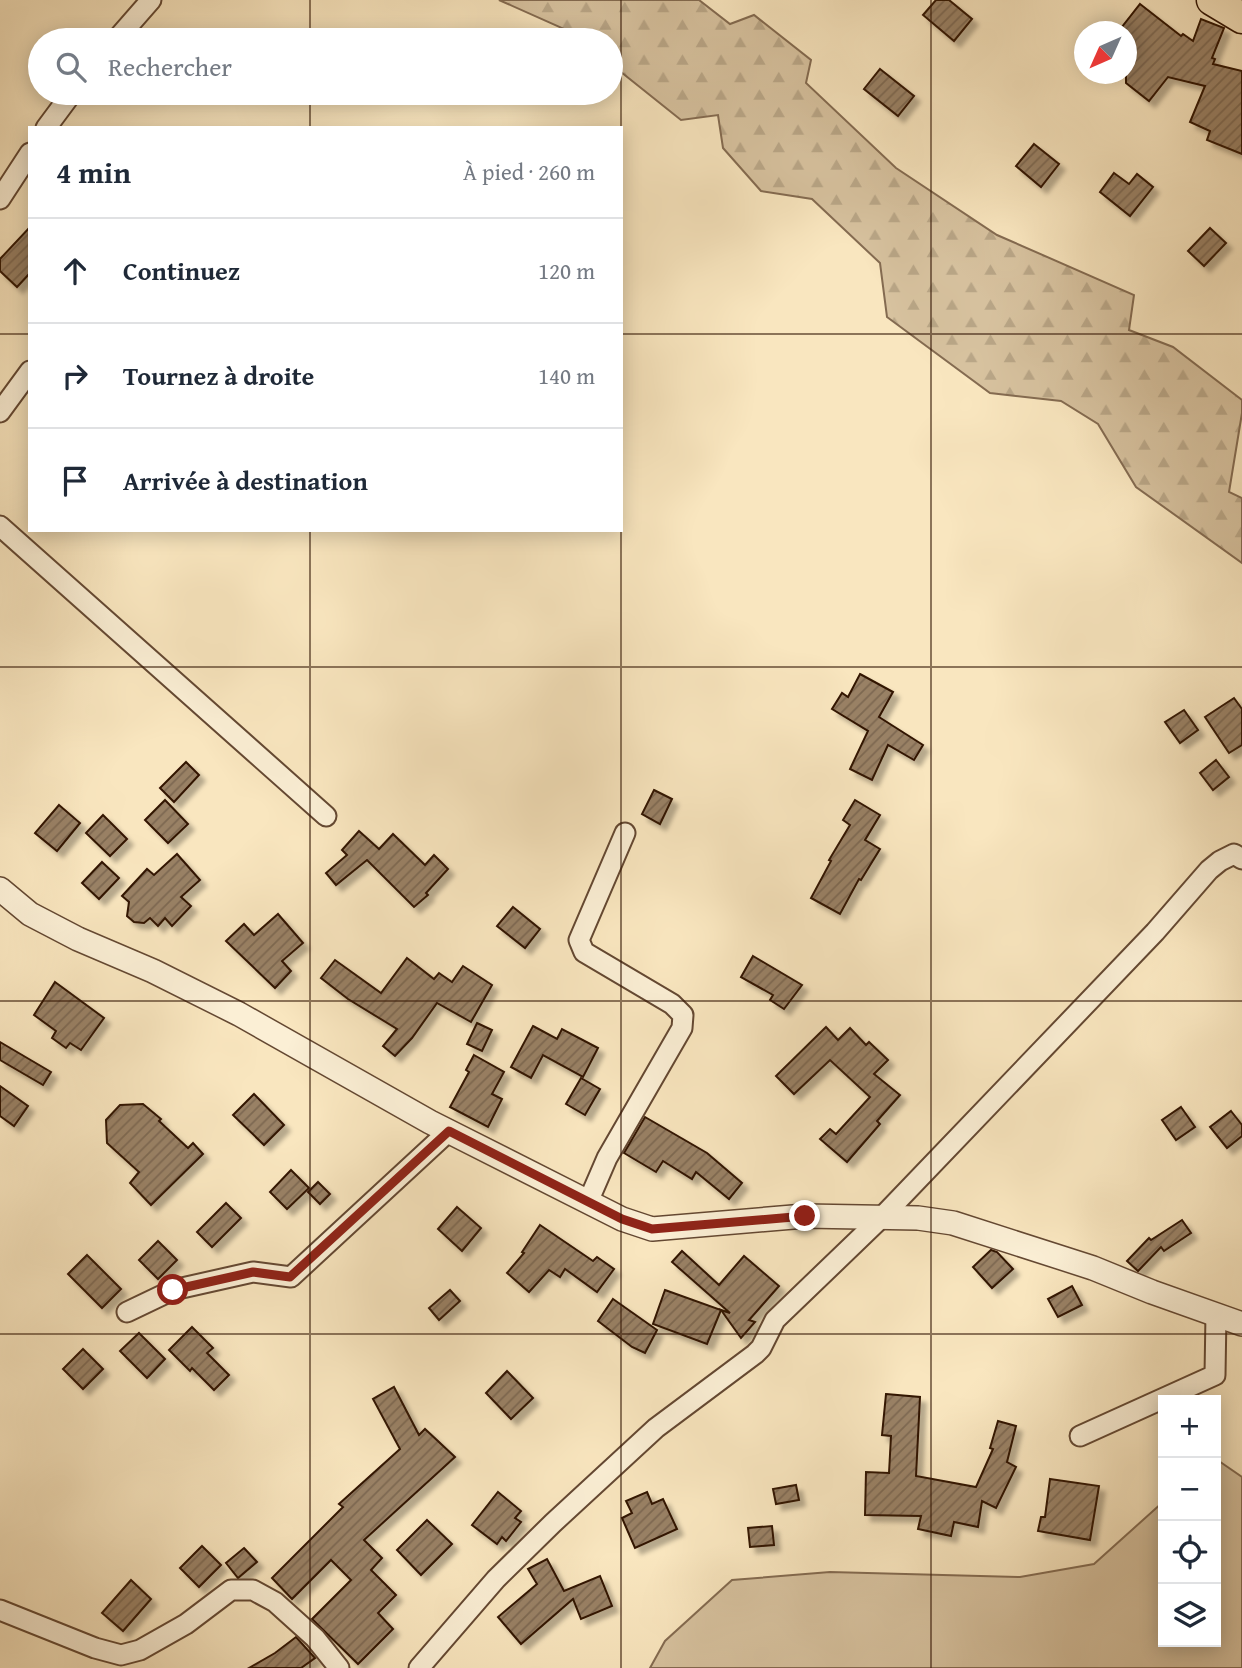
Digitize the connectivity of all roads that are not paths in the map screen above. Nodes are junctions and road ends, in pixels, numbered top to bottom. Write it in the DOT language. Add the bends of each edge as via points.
graph roads {
  1 [pos="151,0"];
  2 [pos="1212,0"];
  3 [pos="1242,18"];
  4 [pos="126,28"];
  5 [pos="63,105"];
  6 [pos="47,126"];
  7 [pos="28,156"];
  8 [pos="0,199"];
  9 [pos="28,374"];
  10 [pos="0,412"];
  11 [pos="0,526"];
  12 [pos="326,816"];
  13 [pos="625,833"];
  14 [pos="1242,859"];
  15 [pos="0,889"];
  16 [pos="449,1131"];
  17 [pos="588,1202"];
  18 [pos="881,1218"];
  19 [pos="127,1312"];
  20 [pos="1216,1314"];
  21 [pos="1242,1324"];
  22 [pos="1080,1436"];
  23 [pos="0,1609"];
  24 [pos="340,1668"];
  25 [pos="419,1668"];
  1 -- 4 [label="street"];
  2 -- 3 [label="main road"];
  5 -- 6 [label="street"];
  7 -- 8 [label="street"];
  9 -- 10 [label="street"];
  11 -- 12 [label="street"];
  13 -- 17 [label="street" via="579,940 584,952 672,1004 683,1015 682,1028 625,1126"];
  14 -- 18 [label="street" via="1234,855 1209,870"];
  15 -- 16 [label="street" via="30,914 239,1014"];
  16 -- 17 [label="street"];
  16 -- 19 [label="street" via="290,1277 253,1272 173,1290"];
  17 -- 18 [label="street" via="652,1229 805,1216"];
  18 -- 20 [label="street" via="953,1223"];
  18 -- 25 [label="street" via="775,1320 755,1354 656,1428 517,1556"];
  20 -- 21 [label="street"];
  20 -- 22 [label="street" via="1215,1375"];
  23 -- 24 [label="street" via="121,1655 140,1650 174,1630 231,1590 253,1590 275,1602"];
}
